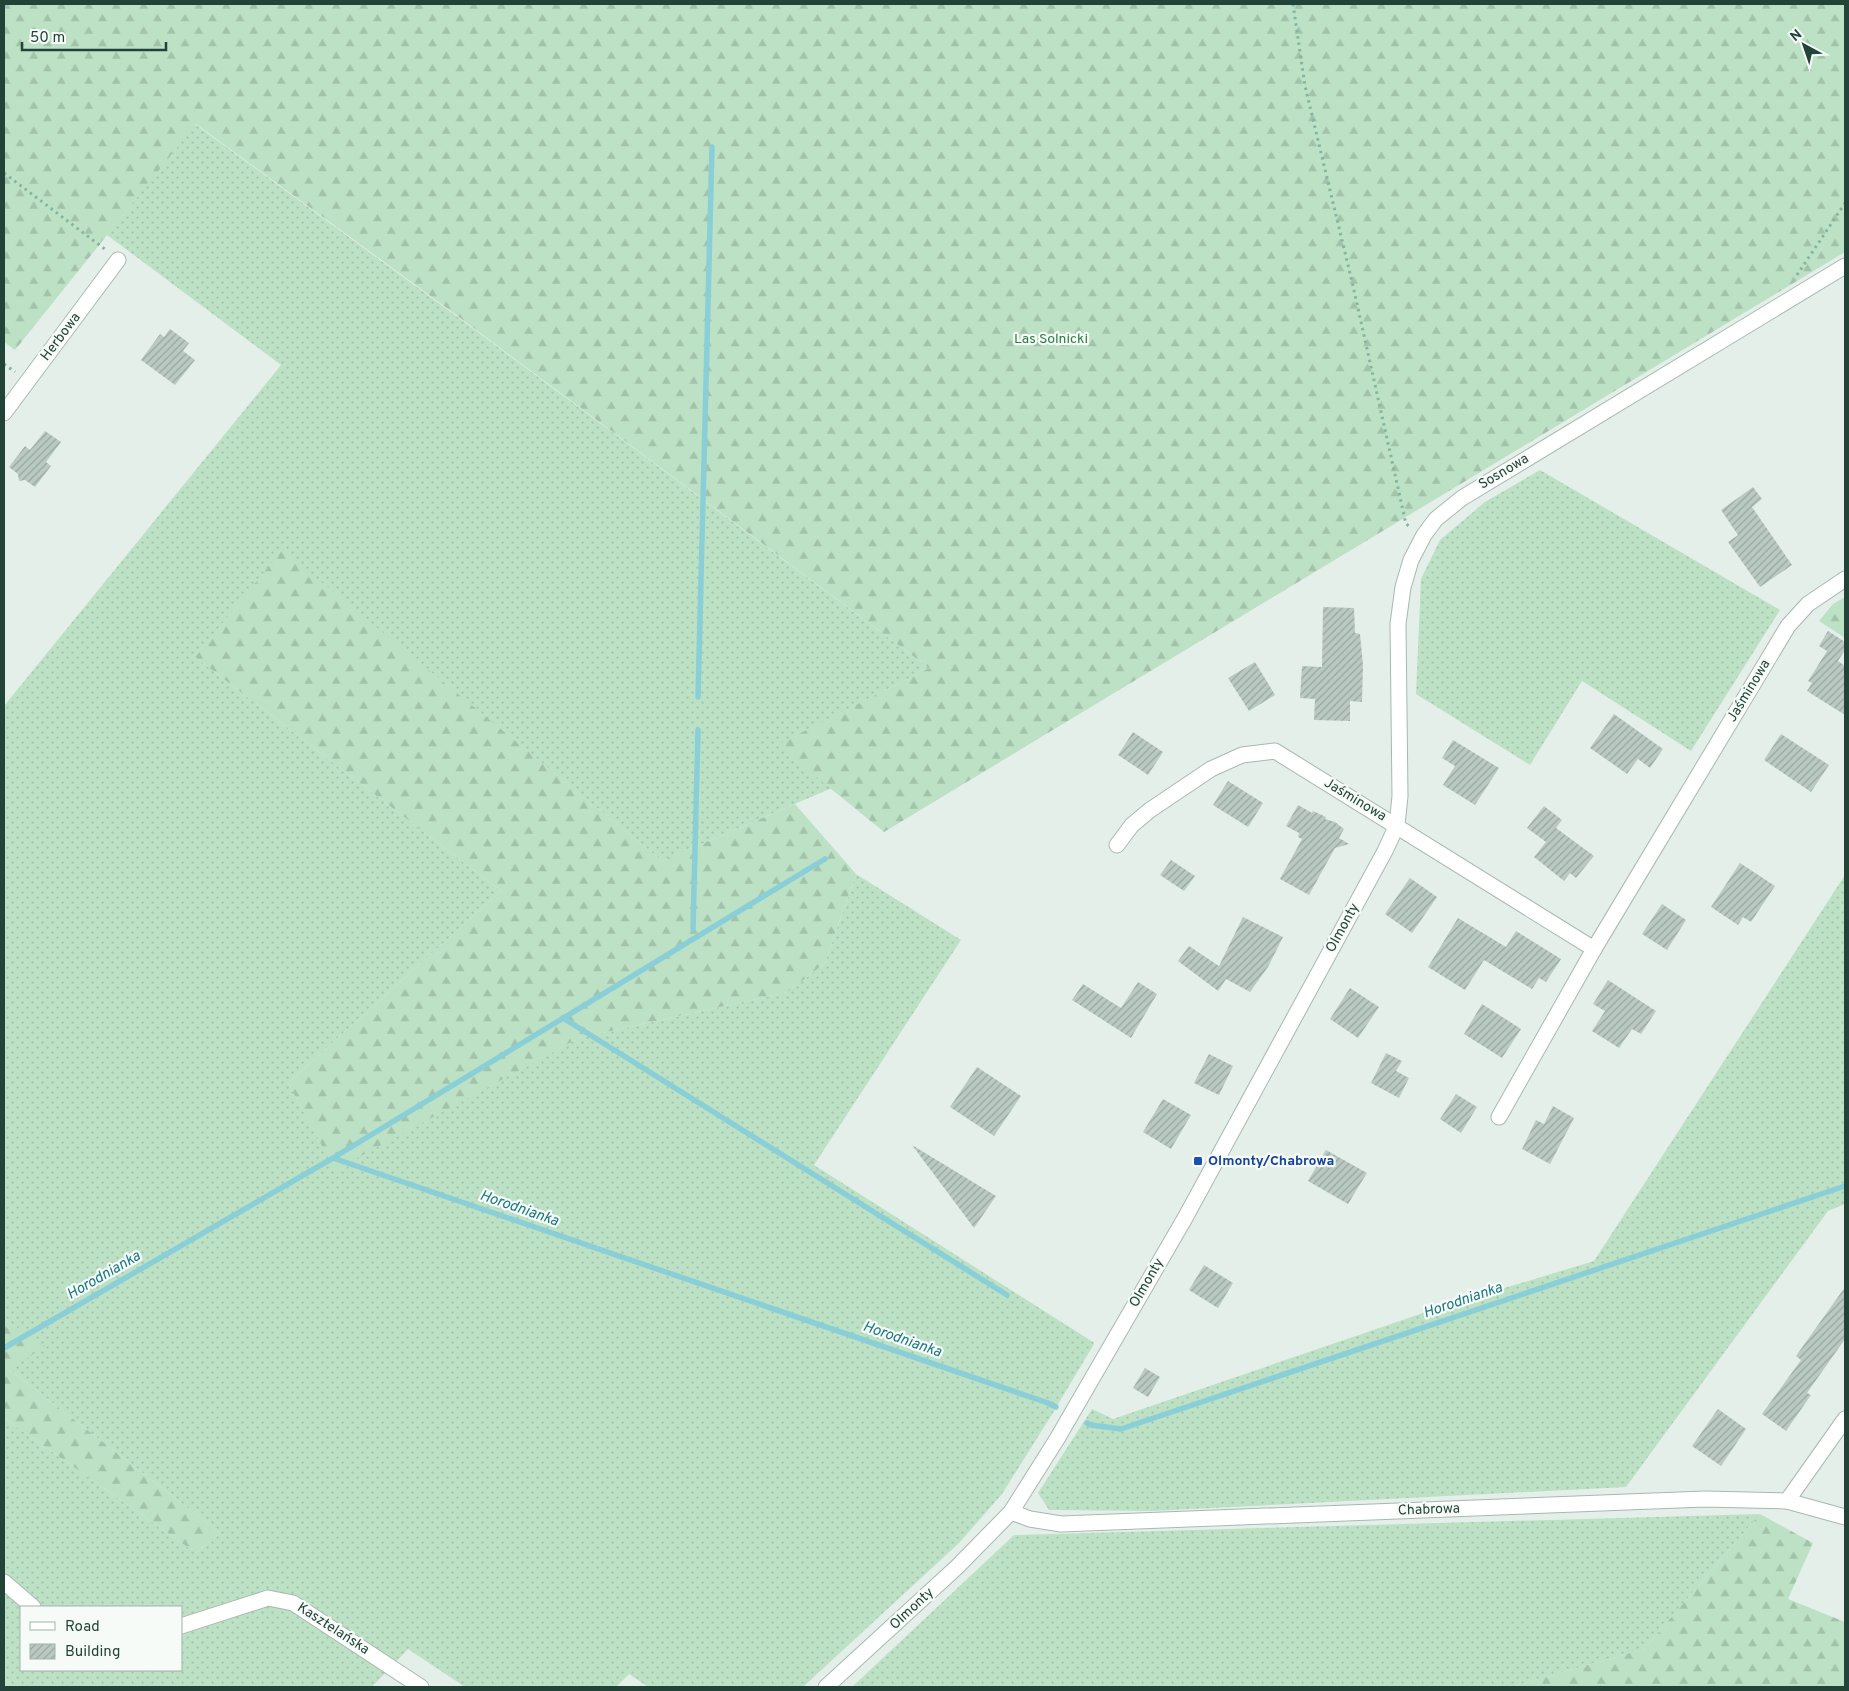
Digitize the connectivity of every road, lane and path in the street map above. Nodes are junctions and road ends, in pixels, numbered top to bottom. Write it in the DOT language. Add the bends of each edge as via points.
graph roads {
  1 [pos="1293,4"];
  2 [pos="4,174"];
  3 [pos="1845,203"];
  4 [pos="118,260"];
  5 [pos="1845,266"];
  6 [pos="1796,276"];
  7 [pos="4,413"];
  8 [pos="1424,535"];
  9 [pos="1845,579"];
  10 [pos="1397,825"];
  11 [pos="1117,845"];
  12 [pos="1594,949"];
  13 [pos="1499,1117"];
  14 [pos="1845,1419"];
  15 [pos="1787,1501"];
  16 [pos="1011,1512"];
  17 [pos="1845,1517"];
  18 [pos="4,1582"];
  19 [pos="32,1606"];
  20 [pos="182,1626"];
  21 [pos="421,1687"];
  22 [pos="826,1687"];
  1 -- 8 [label="path" via="1305,86 1406,524"];
  2 -- 4 [label="path"];
  3 -- 6 [label="path"];
  4 -- 7 [label="street, Herbowa"];
  5 -- 8 [label="street, Sosnowa" via="1462,498 1436,519"];
  8 -- 10 [label="street, Sosnowa" via="1411,560 1403,587 1398,624 1400,796"];
  9 -- 12 [label="street, Jaśminowa" via="1808,604 1788,626"];
  10 -- 11 [label="street, Jaśminowa" via="1275,751 1242,756 1211,769 1150,810 1132,825"];
  10 -- 12 [label="street, Jaśminowa"];
  10 -- 16 [label="street, Olmonty" via="1185,1218"];
  12 -- 13 [label="street, Jaśminowa"];
  14 -- 15 [label="street"];
  15 -- 16 [label="street, Chabrowa" via="1705,1499 1061,1524"];
  15 -- 17 [label="street, Chabrowa"];
  16 -- 22 [label="street, Olmonty" via="957,1567"];
  18 -- 19 [label="street"];
  20 -- 21 [label="street, Kasztelańska" via="268,1598 293,1603"];
}
